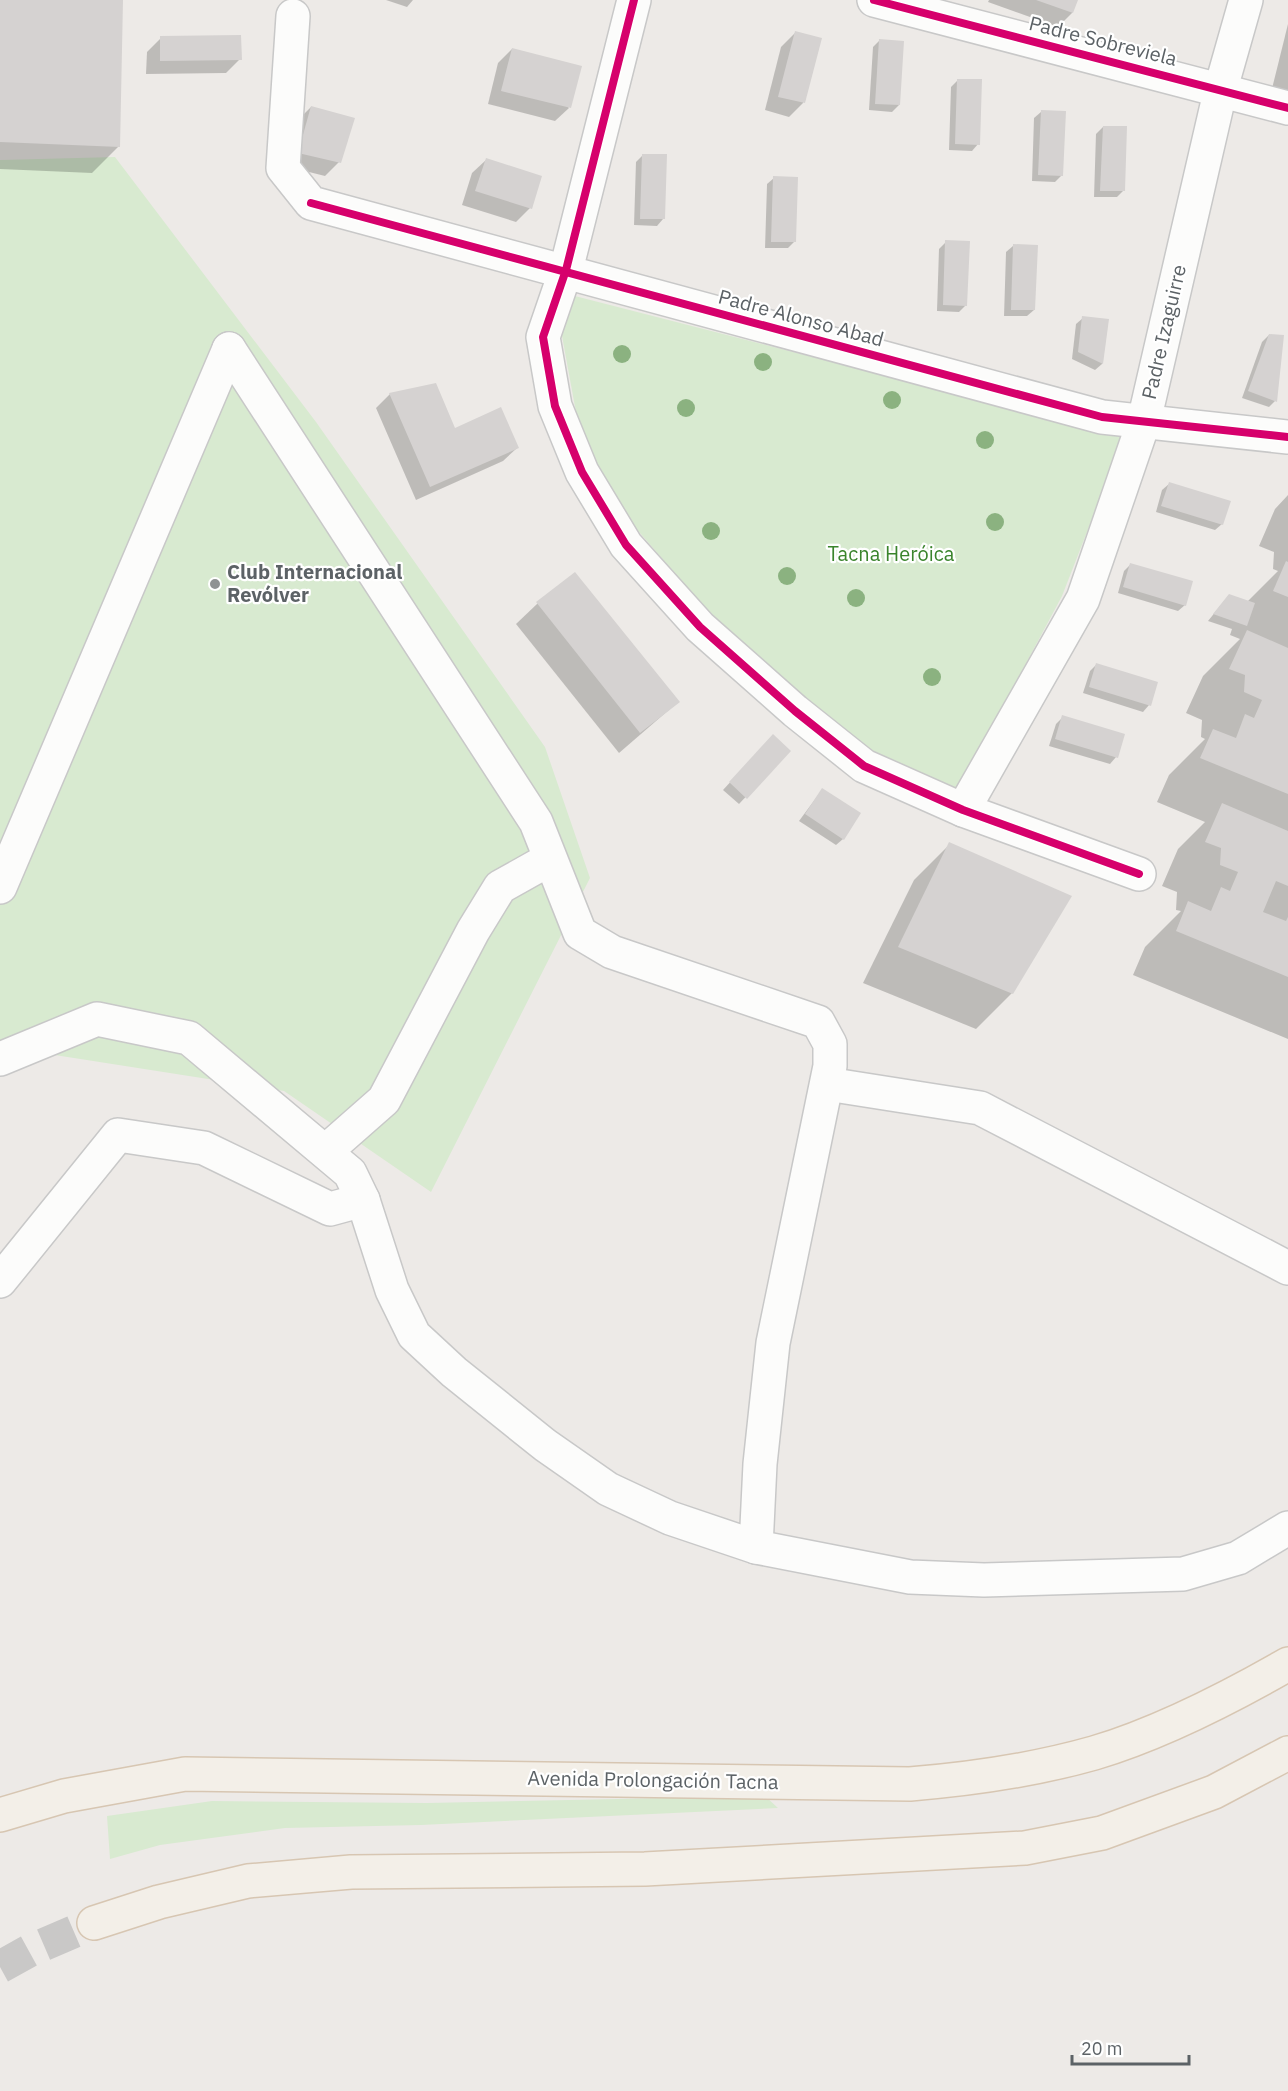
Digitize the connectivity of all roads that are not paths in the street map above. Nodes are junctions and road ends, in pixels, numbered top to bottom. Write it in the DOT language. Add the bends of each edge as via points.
graph roads {
  1 [pos="634,0"];
  2 [pos="874,0"];
  3 [pos="1246,0"];
  4 [pos="934,7"];
  5 [pos="293,16"];
  6 [pos="1221,88"];
  7 [pos="1288,108"];
  8 [pos="566,270"];
  9 [pos="1144,420"];
  10 [pos="1288,437"];
  11 [pos="963,810"];
  12 [pos="550,859"];
  13 [pos="1139,874"];
  14 [pos="0,887"];
  15 [pos="0,1059"];
  16 [pos="826,1084"];
  17 [pos="326,1151"];
  18 [pos="363,1200"];
  19 [pos="1288,1268"];
  20 [pos="0,1281"];
  21 [pos="1288,1528"];
  22 [pos="756,1547"];
  23 [pos="1288,1664"];
  24 [pos="1288,1753"];
  25 [pos="0,1815"];
  26 [pos="94,1923"];
  1 -- 8 [label="street"];
  2 -- 4 [label="street, Padre Sobreviela"];
  3 -- 6 [label="street, Padre Izaguirre"];
  4 -- 6 [label="street, Padre Sobreviela"];
  5 -- 8 [label="street, Padre Alonso Abad" via="283,168 311,203"];
  6 -- 7 [label="street, Padre Sobreviela"];
  6 -- 9 [label="street, Padre Izaguirre"];
  8 -- 9 [label="street, Padre Alonso Abad" via="1102,417"];
  8 -- 11 [label="street" via="543,337 555,406 582,472 626,545 700,627 864,766"];
  9 -- 10 [label="street, Padre Alonso Abad"];
  9 -- 11 [label="street, Padre Izaguirre" via="1083,599"];
  11 -- 13 [label="street"];
  12 -- 14 [label="street" via="536,822 228,349"];
  12 -- 16 [label="street" via="580,933 604,948 818,1022 830,1044"];
  12 -- 17 [label="street" via="500,887 473,930 384,1100"];
  15 -- 17 [label="street" via="97,1019 189,1038"];
  16 -- 19 [label="street" via="980,1108"];
  16 -- 22 [label="street" via="773,1342"];
  17 -- 18 [label="street" via="350,1173"];
  18 -- 20 [label="street" via="330,1209 204,1148 118,1135"];
  18 -- 22 [label="street" via="393,1290 414,1335 454,1372 545,1445 608,1489 670,1518"];
  21 -- 22 [label="street" via="1238,1558 1183,1574 984,1580 910,1578"];
  23 -- 25 [label="main road, Avenida Prolongación Tacna" via="1247,1688 1166,1725 1095,1752 954,1780 910,1784 184,1774 64,1796"];
  24 -- 26 [label="main road" via="1214,1792 1102,1833 1026,1848 645,1869 351,1872 248,1881 159,1902"];
}
